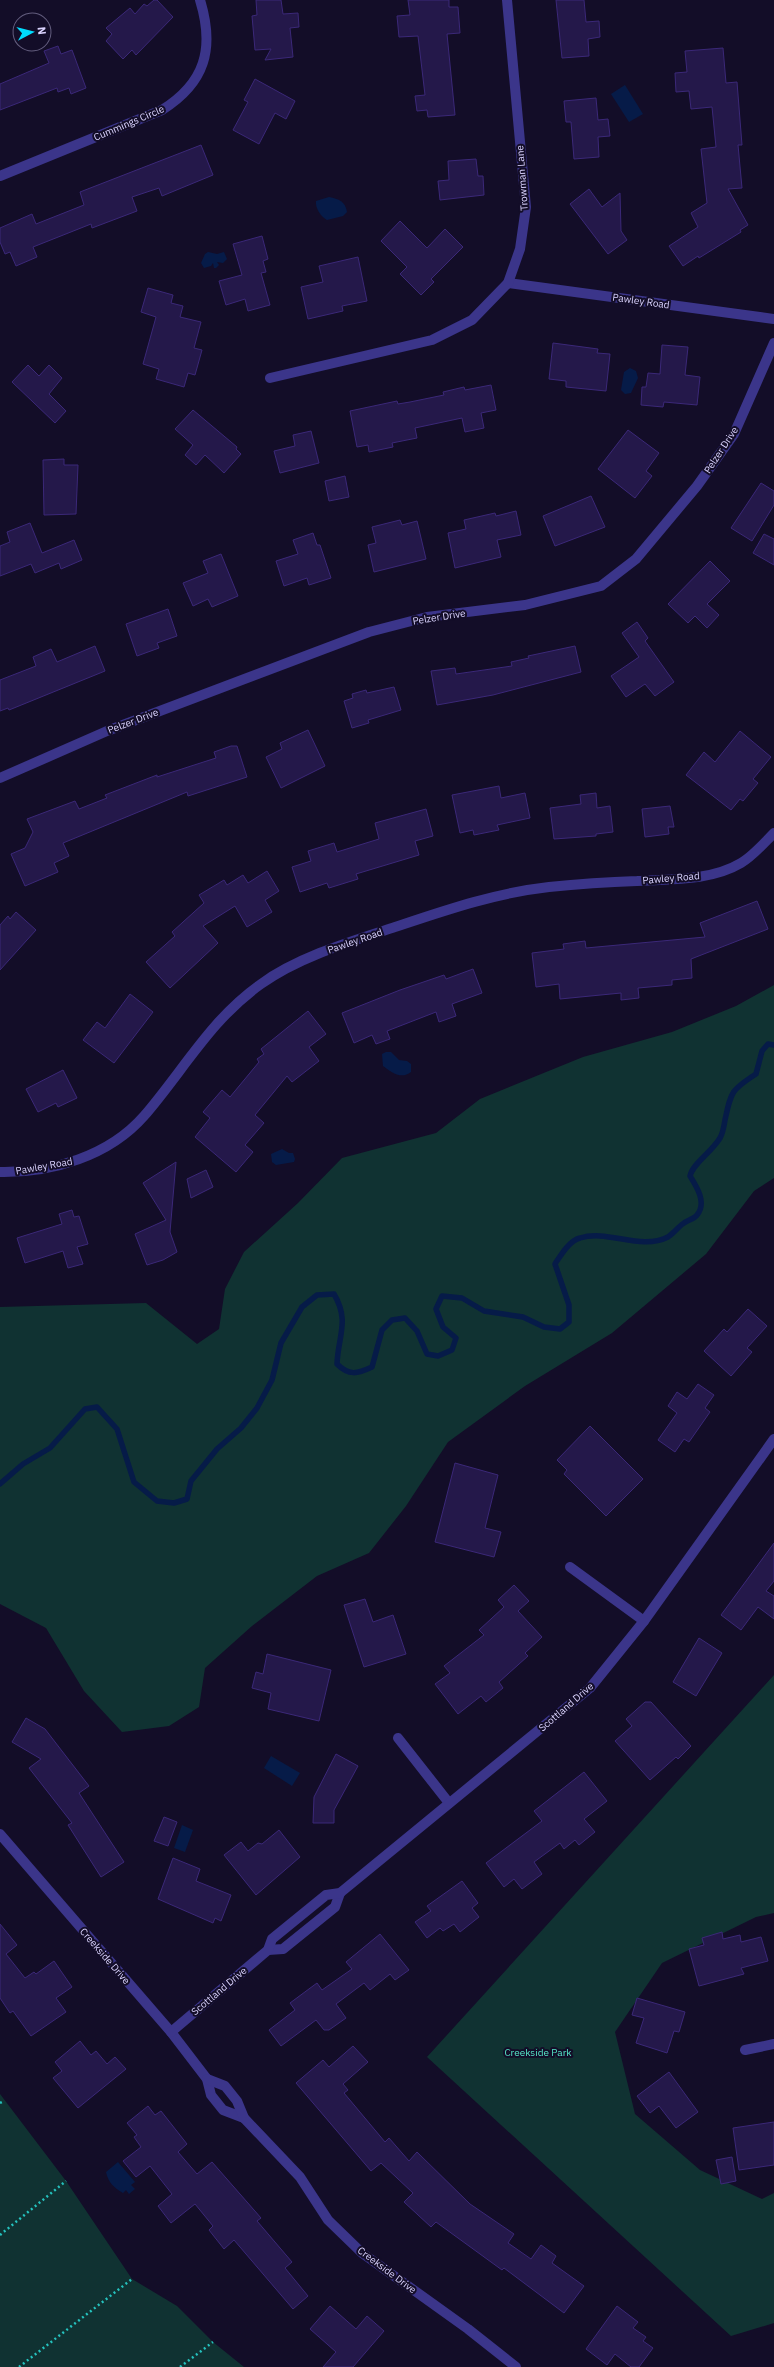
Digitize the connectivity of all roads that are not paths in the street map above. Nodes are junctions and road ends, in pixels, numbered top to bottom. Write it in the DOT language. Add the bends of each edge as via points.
graph roads {
  1 [pos="200,0"];
  2 [pos="507,0"];
  3 [pos="0,176"];
  4 [pos="508,283"];
  5 [pos="774,319"];
  6 [pos="774,343"];
  7 [pos="270,378"];
  8 [pos="0,778"];
  9 [pos="774,833"];
  10 [pos="0,1172"];
  11 [pos="774,1439"];
  12 [pos="570,1567"];
  13 [pos="644,1621"];
  14 [pos="398,1738"];
  15 [pos="449,1803"];
  16 [pos="0,1834"];
  17 [pos="340,1893"];
  18 [pos="268,1950"];
  19 [pos="170,2032"];
  20 [pos="774,2044"];
  21 [pos="744,2050"];
  22 [pos="207,2079"];
  23 [pos="244,2118"];
  24 [pos="516,2367"];
  1 -- 3 [label="street, Cummings Circle" via="207,34 203,62 194,83 181,98 162,110"];
  2 -- 4 [label="street, Trowman Lane" via="526,207 520,249"];
  4 -- 5 [label="street, Pawley Road"];
  4 -- 7 [label="street, Trowman Lane" via="472,320 432,340"];
  6 -- 8 [label="street, Pelzer Drive" via="734,434 697,486 636,559 602,586 525,605 428,617 369,632 107,731"];
  9 -- 10 [label="street, Pawley Road" via="741,863 710,874 680,879 548,887 484,898 329,949 263,982 236,1003 211,1029 143,1117 111,1144 74,1162 23,1172"];
  11 -- 13 [label="street, Scottland Drive"];
  12 -- 13 [label="street"];
  13 -- 15 [label="street, Scottland Drive" via="590,1688"];
  14 -- 15 [label="street"];
  15 -- 17 [label="street, Scottland Drive"];
  16 -- 19 [label="street, Creekside Drive"];
  17 -- 18 [label="street, Scottland Drive" via="326,1895 272,1938"];
  17 -- 18 [label="street, Scottland Drive" via="335,1908 283,1949"];
  18 -- 19 [label="street, Scottland Drive"];
  19 -- 22 [label="street, Creekside Drive"];
  20 -- 21 [label="street"];
  22 -- 23 [label="street, Creekside Drive" via="224,2086 237,2101"];
  22 -- 23 [label="street, Creekside Drive" via="211,2095 223,2110"];
  23 -- 24 [label="street, Creekside Drive" via="300,2177 328,2220 362,2253"];
}
